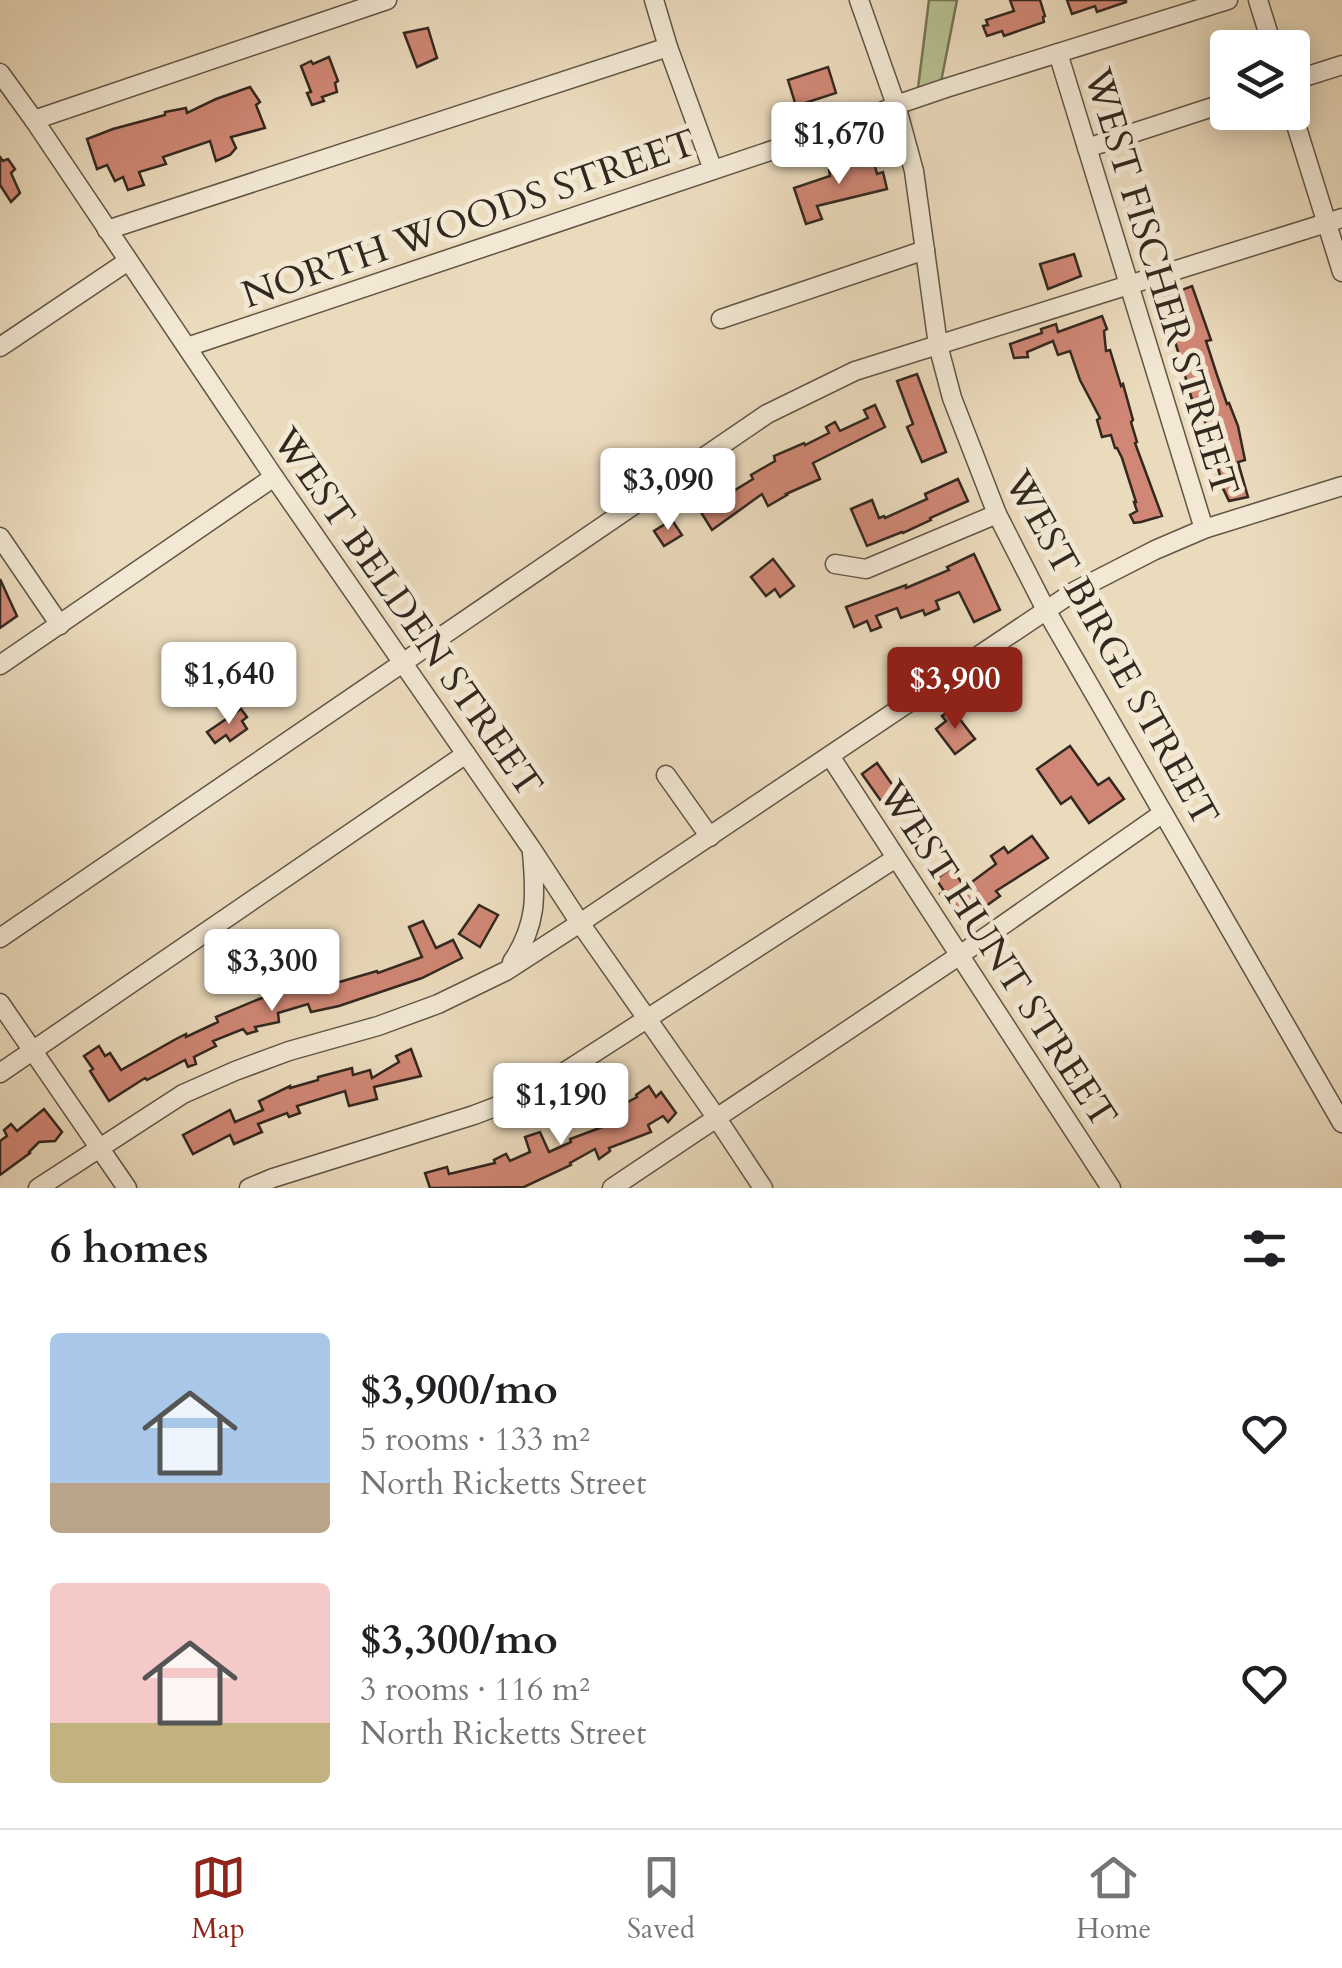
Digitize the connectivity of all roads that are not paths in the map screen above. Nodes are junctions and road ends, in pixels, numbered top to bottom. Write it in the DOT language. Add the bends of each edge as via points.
graph roads {
  1 [pos="388,0"];
  2 [pos="654,0"];
  3 [pos="859,0"];
  4 [pos="1228,0"];
  5 [pos="1258,0"];
  6 [pos="1267,30"];
  7 [pos="668,47"];
  8 [pos="1058,53"];
  9 [pos="1342,65"];
  10 [pos="0,73"];
  11 [pos="1310,75"];
  12 [pos="896,105"];
  13 [pos="1210,108"];
  14 [pos="34,120"];
  15 [pos="1299,130"];
  16 [pos="1087,148"];
  17 [pos="713,170"];
  18 [pos="1334,221"];
  19 [pos="107,230"];
  20 [pos="924,250"];
  21 [pos="128,261"];
  22 [pos="1342,272"];
  23 [pos="1129,286"];
  24 [pos="720,319"];
  25 [pos="938,344"];
  26 [pos="0,347"];
  27 [pos="187,347"];
  28 [pos="274,477"];
  29 [pos="1342,486"];
  30 [pos="997,514"];
  31 [pos="1204,529"];
  32 [pos="0,537"];
  33 [pos="834,564"];
  34 [pos="1046,610"];
  35 [pos="60,624"];
  36 [pos="404,664"];
  37 [pos="0,665"];
  38 [pos="466,754"];
  39 [pos="830,756"];
  40 [pos="666,776"];
  41 [pos="1163,813"];
  42 [pos="710,837"];
  43 [pos="532,848"];
  44 [pos="896,858"];
  45 [pos="580,924"];
  46 [pos="0,938"];
  47 [pos="960,955"];
  48 [pos="506,970"];
  49 [pos="0,1003"];
  50 [pos="648,1019"];
  51 [pos="32,1051"];
  52 [pos="0,1073"];
  53 [pos="716,1116"];
  54 [pos="1342,1122"];
  55 [pos="99,1147"];
  56 [pos="38,1188"];
  57 [pos="127,1188"];
  58 [pos="249,1188"];
  59 [pos="612,1188"];
  60 [pos="763,1188"];
  61 [pos="1111,1188"];
  1 -- 14 [label="street"];
  2 -- 7 [label="street"];
  3 -- 12 [label="street, WEST BIRGE STREET"];
  4 -- 8 [label="street, NORTH WOODS STREET"];
  5 -- 6 [label="street"];
  7 -- 17 [label="street"];
  7 -- 19 [label="street"];
  8 -- 12 [label="street, NORTH WOODS STREET"];
  8 -- 16 [label="street, WEST FISCHER STREET"];
  9 -- 11 [label="street"];
  10 -- 14 [label="street, WEST BELDEN STREET"];
  12 -- 17 [label="street, NORTH WOODS STREET"];
  12 -- 20 [label="street, WEST BIRGE STREET" via="914,171"];
  13 -- 16 [label="street"];
  14 -- 19 [label="street, WEST BELDEN STREET"];
  15 -- 18 [label="street"];
  16 -- 23 [label="street, WEST FISCHER STREET"];
  17 -- 27 [label="street, NORTH WOODS STREET"];
  18 -- 22 [label="street"];
  18 -- 23 [label="street"];
  19 -- 21 [label="street, WEST BELDEN STREET"];
  20 -- 24 [label="street"];
  20 -- 25 [label="street, WEST BIRGE STREET"];
  21 -- 26 [label="street"];
  21 -- 27 [label="street, WEST BELDEN STREET"];
  23 -- 25 [label="street"];
  23 -- 31 [label="street, WEST FISCHER STREET"];
  25 -- 30 [label="street, WEST BIRGE STREET"];
  25 -- 36 [label="street" via="856,371 767,414"];
  27 -- 28 [label="street, WEST BELDEN STREET"];
  28 -- 35 [label="street"];
  28 -- 36 [label="street, WEST BELDEN STREET"];
  29 -- 31 [label="street"];
  30 -- 33 [label="street" via="866,569"];
  30 -- 34 [label="street, WEST BIRGE STREET"];
  31 -- 34 [label="street"];
  32 -- 35 [label="street"];
  34 -- 39 [label="street"];
  34 -- 41 [label="street, WEST BIRGE STREET"];
  35 -- 37 [label="street"];
  36 -- 38 [label="street, WEST BELDEN STREET"];
  36 -- 46 [label="street"];
  38 -- 43 [label="street, WEST BELDEN STREET"];
  38 -- 51 [label="street"];
  39 -- 42 [label="street"];
  39 -- 44 [label="street, WEST HUNT STREET"];
  40 -- 42 [label="street"];
  41 -- 47 [label="street"];
  41 -- 54 [label="street, WEST BIRGE STREET"];
  42 -- 45 [label="street"];
  43 -- 45 [label="street, WEST BELDEN STREET"];
  43 -- 48 [label="street" via="533,917"];
  44 -- 47 [label="street, WEST HUNT STREET"];
  44 -- 50 [label="street"];
  45 -- 48 [label="street"];
  45 -- 50 [label="street, WEST BELDEN STREET"];
  47 -- 53 [label="street"];
  47 -- 61 [label="street, WEST HUNT STREET"];
  48 -- 55 [label="street" via="438,1004 218,1078"];
  49 -- 51 [label="street"];
  50 -- 53 [label="street, WEST BELDEN STREET"];
  50 -- 58 [label="street" via="532,1093"];
  51 -- 52 [label="street"];
  51 -- 55 [label="street"];
  53 -- 59 [label="street"];
  53 -- 60 [label="street, WEST BELDEN STREET"];
  55 -- 56 [label="street"];
  55 -- 57 [label="street"];
}
